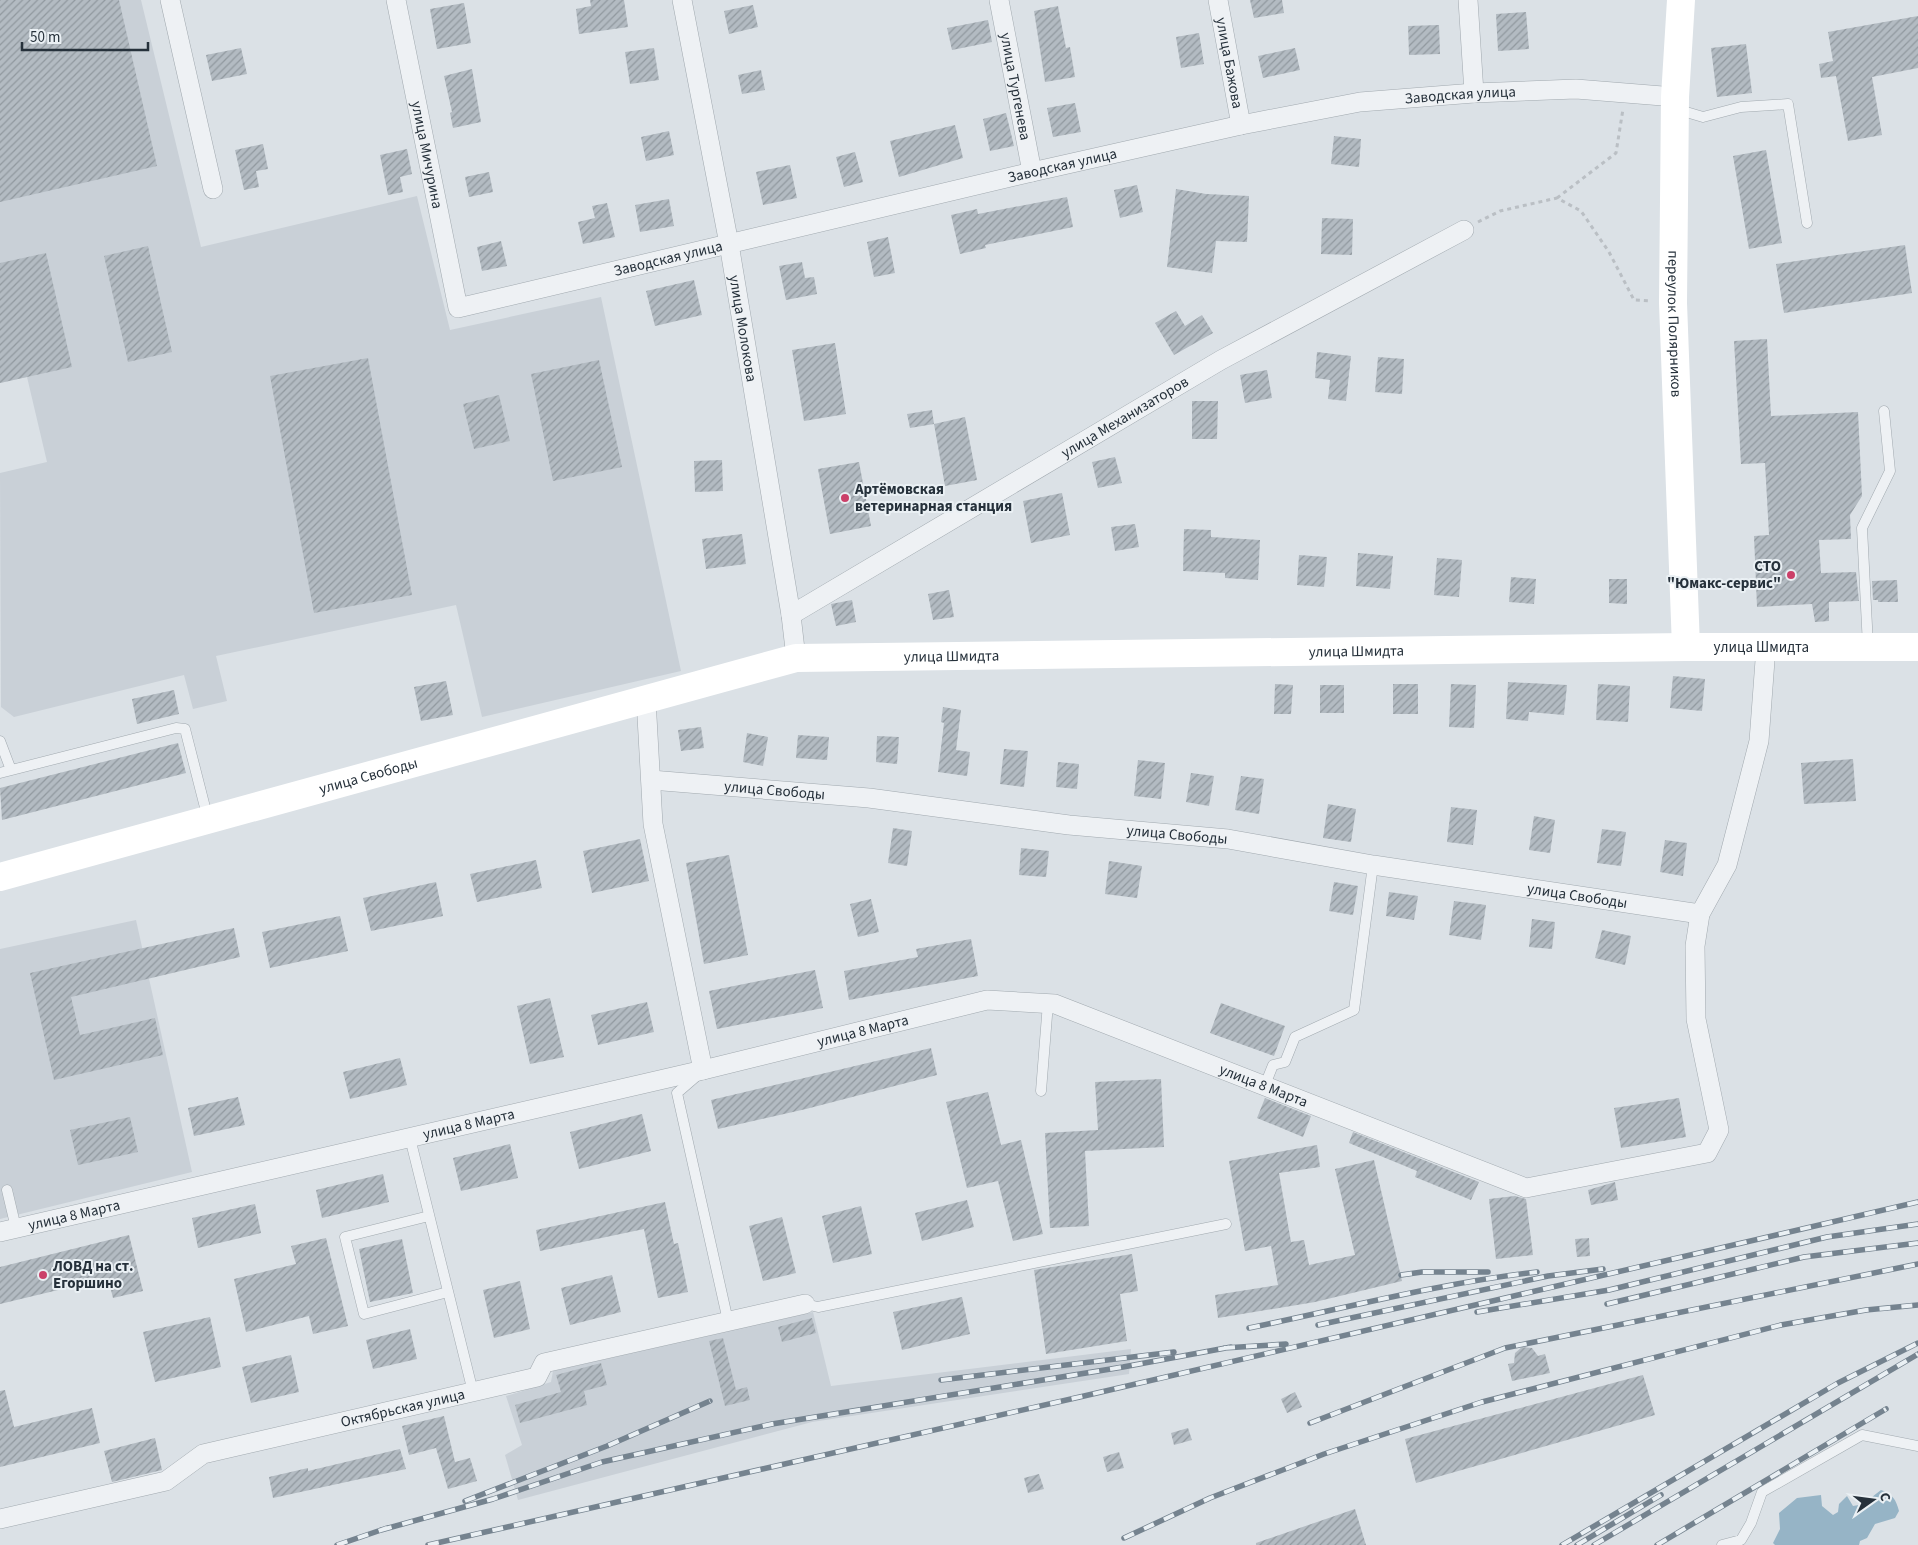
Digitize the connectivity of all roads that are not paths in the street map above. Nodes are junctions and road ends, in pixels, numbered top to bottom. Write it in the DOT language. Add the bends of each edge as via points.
graph roads {
  1 [pos="170,0"];
  2 [pos="396,0"];
  3 [pos="682,0"];
  4 [pos="999,0"];
  5 [pos="1218,0"];
  6 [pos="1468,0"];
  7 [pos="1681,0"];
  8 [pos="1474,93"];
  9 [pos="1675,103"];
  10 [pos="1241,125"];
  11 [pos="1032,172"];
  12 [pos="213,189"];
  13 [pos="1807,223"];
  14 [pos="1464,230"];
  15 [pos="729,244"];
  16 [pos="458,308"];
  17 [pos="1884,411"];
  18 [pos="791,615"];
  19 [pos="1686,647"];
  20 [pos="1766,647"];
  21 [pos="1868,647"];
  22 [pos="1918,647"];
  23 [pos="796,658"];
  24 [pos="646,699"];
  25 [pos="0,741"];
  26 [pos="12,770"];
  27 [pos="0,773"];
  28 [pos="651,780"];
  29 [pos="208,820"];
  30 [pos="1373,865"];
  31 [pos="0,877"];
  32 [pos="1700,914"];
  33 [pos="1048,1003"];
  34 [pos="703,1070"];
  35 [pos="1266,1085"];
  36 [pos="1041,1091"];
  37 [pos="410,1138"];
  38 [pos="7,1190"];
  39 [pos="429,1216"];
  40 [pos="1226,1224"];
  41 [pos="8,1230"];
  42 [pos="448,1292"];
  43 [pos="805,1304"];
  44 [pos="728,1321"];
  45 [pos="473,1392"];
  46 [pos="1918,1446"];
  47 [pos="0,1519"];
  48 [pos="1722,1545"];
  1 -- 12 [label="street"];
  2 -- 16 [label="street, улица Мичурина"];
  3 -- 15 [label="street, улица Молокова"];
  4 -- 11 [label="street, улица Тургенева"];
  5 -- 10 [label="street, улица Бажова"];
  6 -- 8 [label="street"];
  7 -- 9 [label="street, переулок Полярников"];
  8 -- 9 [label="street, Заводская улица" via="1576,88 1626,93"];
  8 -- 10 [label="street, Заводская улица" via="1360,102"];
  9 -- 13 [label="lane" via="1703,117 1741,107 1788,104"];
  9 -- 19 [label="street, переулок Полярников" via="1673,304"];
  10 -- 11 [label="street, Заводская улица"];
  11 -- 15 [label="street, Заводская улица"];
  14 -- 18 [label="street, улица Механизаторов" via="1221,360"];
  15 -- 16 [label="street, Заводская улица"];
  15 -- 18 [label="street, улица Молокова"];
  17 -- 21 [label="lane" via="1890,471 1862,528"];
  18 -- 23 [label="street, улица Молокова"];
  19 -- 20 [label="street, улица Шмидта"];
  19 -- 23 [label="street, улица Шмидта"];
  20 -- 21 [label="street, улица Шмидта"];
  20 -- 32 [label="street" via="1759,742 1727,864"];
  21 -- 22 [label="street, улица Шмидта"];
  23 -- 24 [label="street, улица Свободы"];
  24 -- 28 [label="street"];
  24 -- 29 [label="street, улица Свободы"];
  25 -- 26 [label="lane"];
  26 -- 27 [label="lane"];
  26 -- 29 [label="lane" via="176,728 185,729"];
  28 -- 30 [label="street, улица Свободы" via="869,798 1069,825 1228,840"];
  28 -- 34 [label="street" via="653,824"];
  29 -- 31 [label="street, улица Свободы"];
  30 -- 32 [label="street, улица Свободы"];
  30 -- 35 [label="lane" via="1354,1010 1295,1037 1286,1062 1273,1065"];
  32 -- 35 [label="street, улица 8 Марта" via="1695,946 1696,1019 1719,1130 1707,1153 1526,1188"];
  33 -- 34 [label="street, улица 8 Марта" via="987,1000"];
  33 -- 35 [label="street, улица 8 Марта"];
  33 -- 36 [label="lane"];
  34 -- 37 [label="street, улица 8 Марта"];
  34 -- 44 [label="lane" via="677,1093"];
  37 -- 39 [label="lane"];
  37 -- 41 [label="street, улица 8 Марта"];
  38 -- 41 [label="lane"];
  39 -- 42 [label="lane"];
  39 -- 42 [label="lane" via="345,1237 364,1314"];
  40 -- 43 [label="lane" via="818,1307"];
  42 -- 45 [label="lane"];
  43 -- 44 [label="street, Октябрьская улица"];
  44 -- 45 [label="street, Октябрьская улица" via="544,1363 537,1377"];
  45 -- 47 [label="street, Октябрьская улица" via="203,1454 166,1481"];
  46 -- 48 [label="lane" via="1862,1435 1762,1492 1741,1540"];
}
